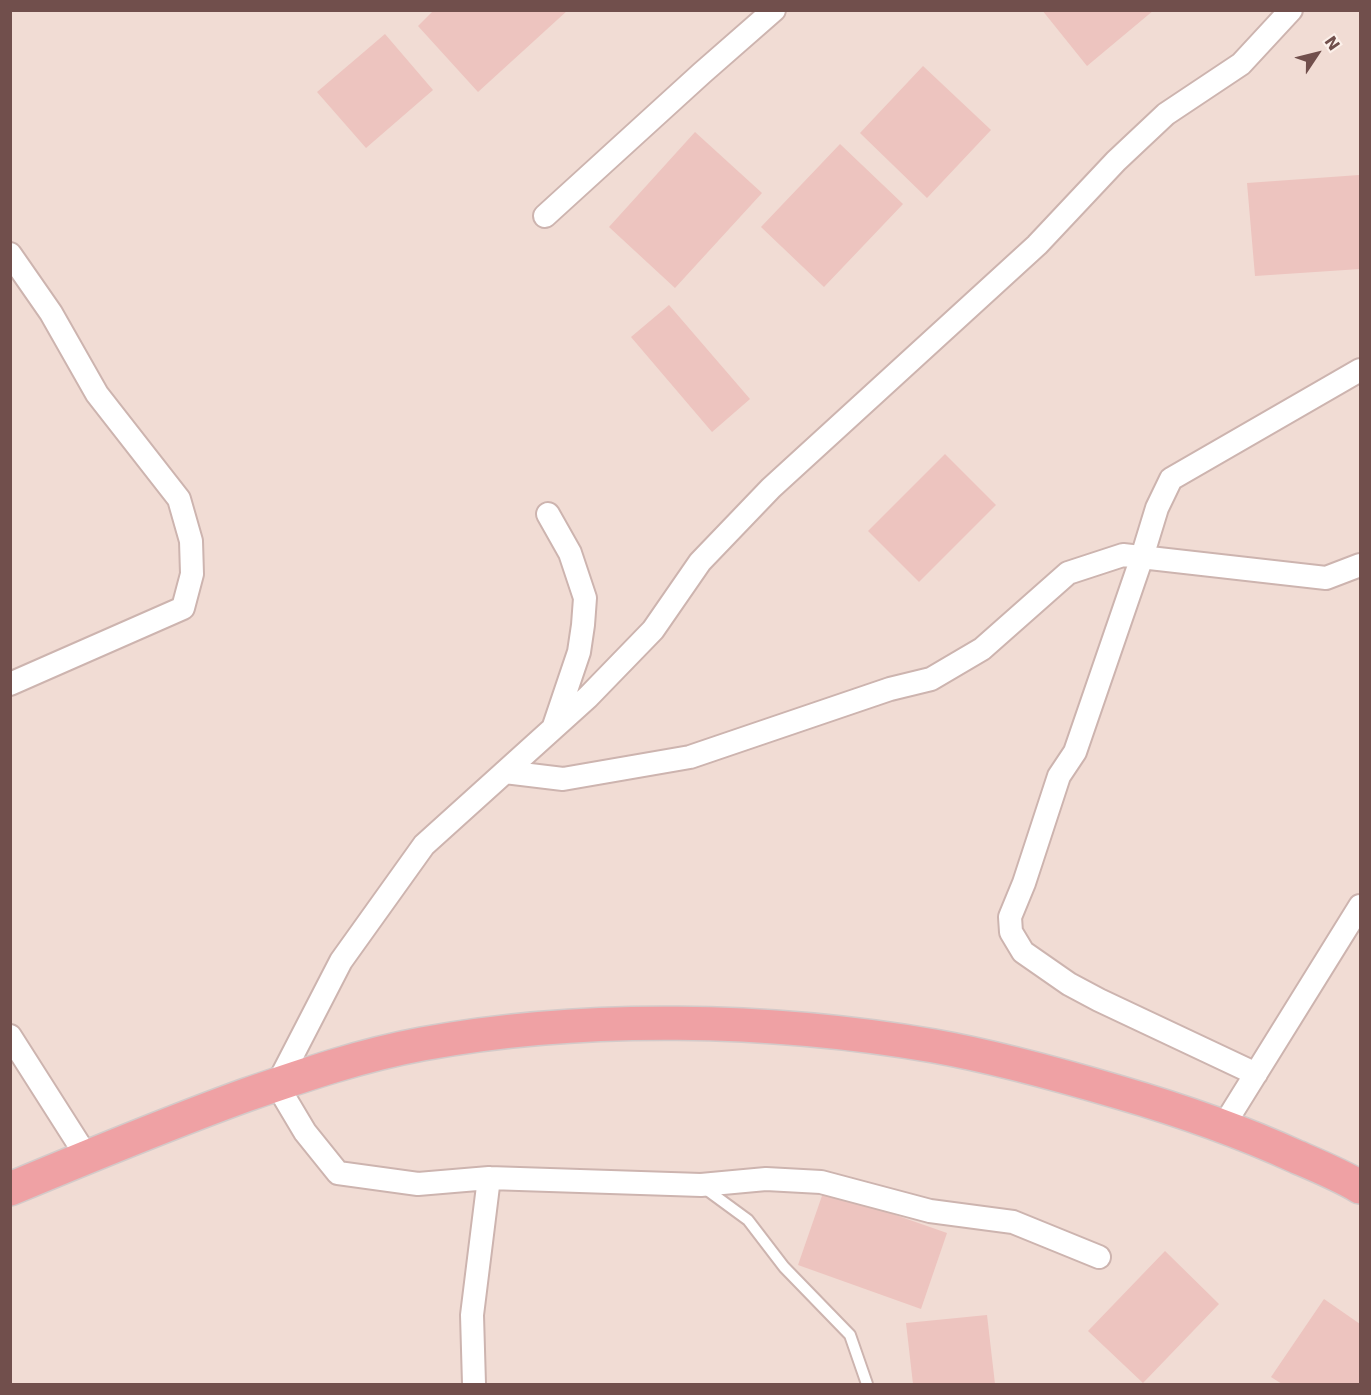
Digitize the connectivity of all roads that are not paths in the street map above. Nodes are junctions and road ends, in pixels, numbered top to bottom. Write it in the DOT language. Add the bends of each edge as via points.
graph roads {
  1 [pos="774,10"];
  2 [pos="1277,15"];
  3 [pos="545,216"];
  4 [pos="10,254"];
  5 [pos="1360,370"];
  6 [pos="548,514"];
  7 [pos="1142,557"];
  8 [pos="1360,565"];
  9 [pos="10,684"];
  10 [pos="554,727"];
  11 [pos="505,772"];
  12 [pos="1360,906"];
  13 [pos="10,1036"];
  14 [pos="1256,1074"];
  15 [pos="277,1084"];
  16 [pos="1224,1125"];
  17 [pos="87,1157"];
  18 [pos="489,1178"];
  19 [pos="700,1185"];
  20 [pos="1360,1187"];
  21 [pos="10,1189"];
  22 [pos="1099,1257"];
  23 [pos="474,1384"];
  24 [pos="867,1384"];
  1 -- 3 [label="street"];
  2 -- 10 [label="street" via="1241,64 1166,114 1037,245 771,489 700,562 652,630"];
  4 -- 9 [label="street" via="51,313 96,394 179,499 191,541 192,574 183,609"];
  5 -- 7 [label="street" via="1171,479 1156,508"];
  6 -- 10 [label="street" via="570,553 585,598 579,652"];
  7 -- 8 [label="street" via="1326,578"];
  7 -- 11 [label="street" via="1123,555 1068,573 982,649 931,679 890,689 690,757 563,779"];
  7 -- 14 [label="street" via="1075,752 1059,776 1010,917 1011,932 1023,952 1069,984"];
  10 -- 11 [label="street"];
  11 -- 15 [label="street" via="424,845 341,961"];
  12 -- 14 [label="street"];
  13 -- 17 [label="street"];
  14 -- 16 [label="street"];
  15 -- 16 [label="highway" via="351,1060 496,1032 646,1024 724,1025 805,1029 934,1046 1037,1069"];
  15 -- 17 [label="highway"];
  15 -- 18 [label="street" via="305,1132 338,1173 418,1184"];
  16 -- 20 [label="highway"];
  17 -- 21 [label="highway"];
  18 -- 19 [label="street"];
  18 -- 23 [label="street" via="472,1315"];
  19 -- 22 [label="street" via="766,1179 821,1182 930,1211 1012,1222"];
  19 -- 24 [label="lane" via="748,1220 784,1267 850,1335"];
}
